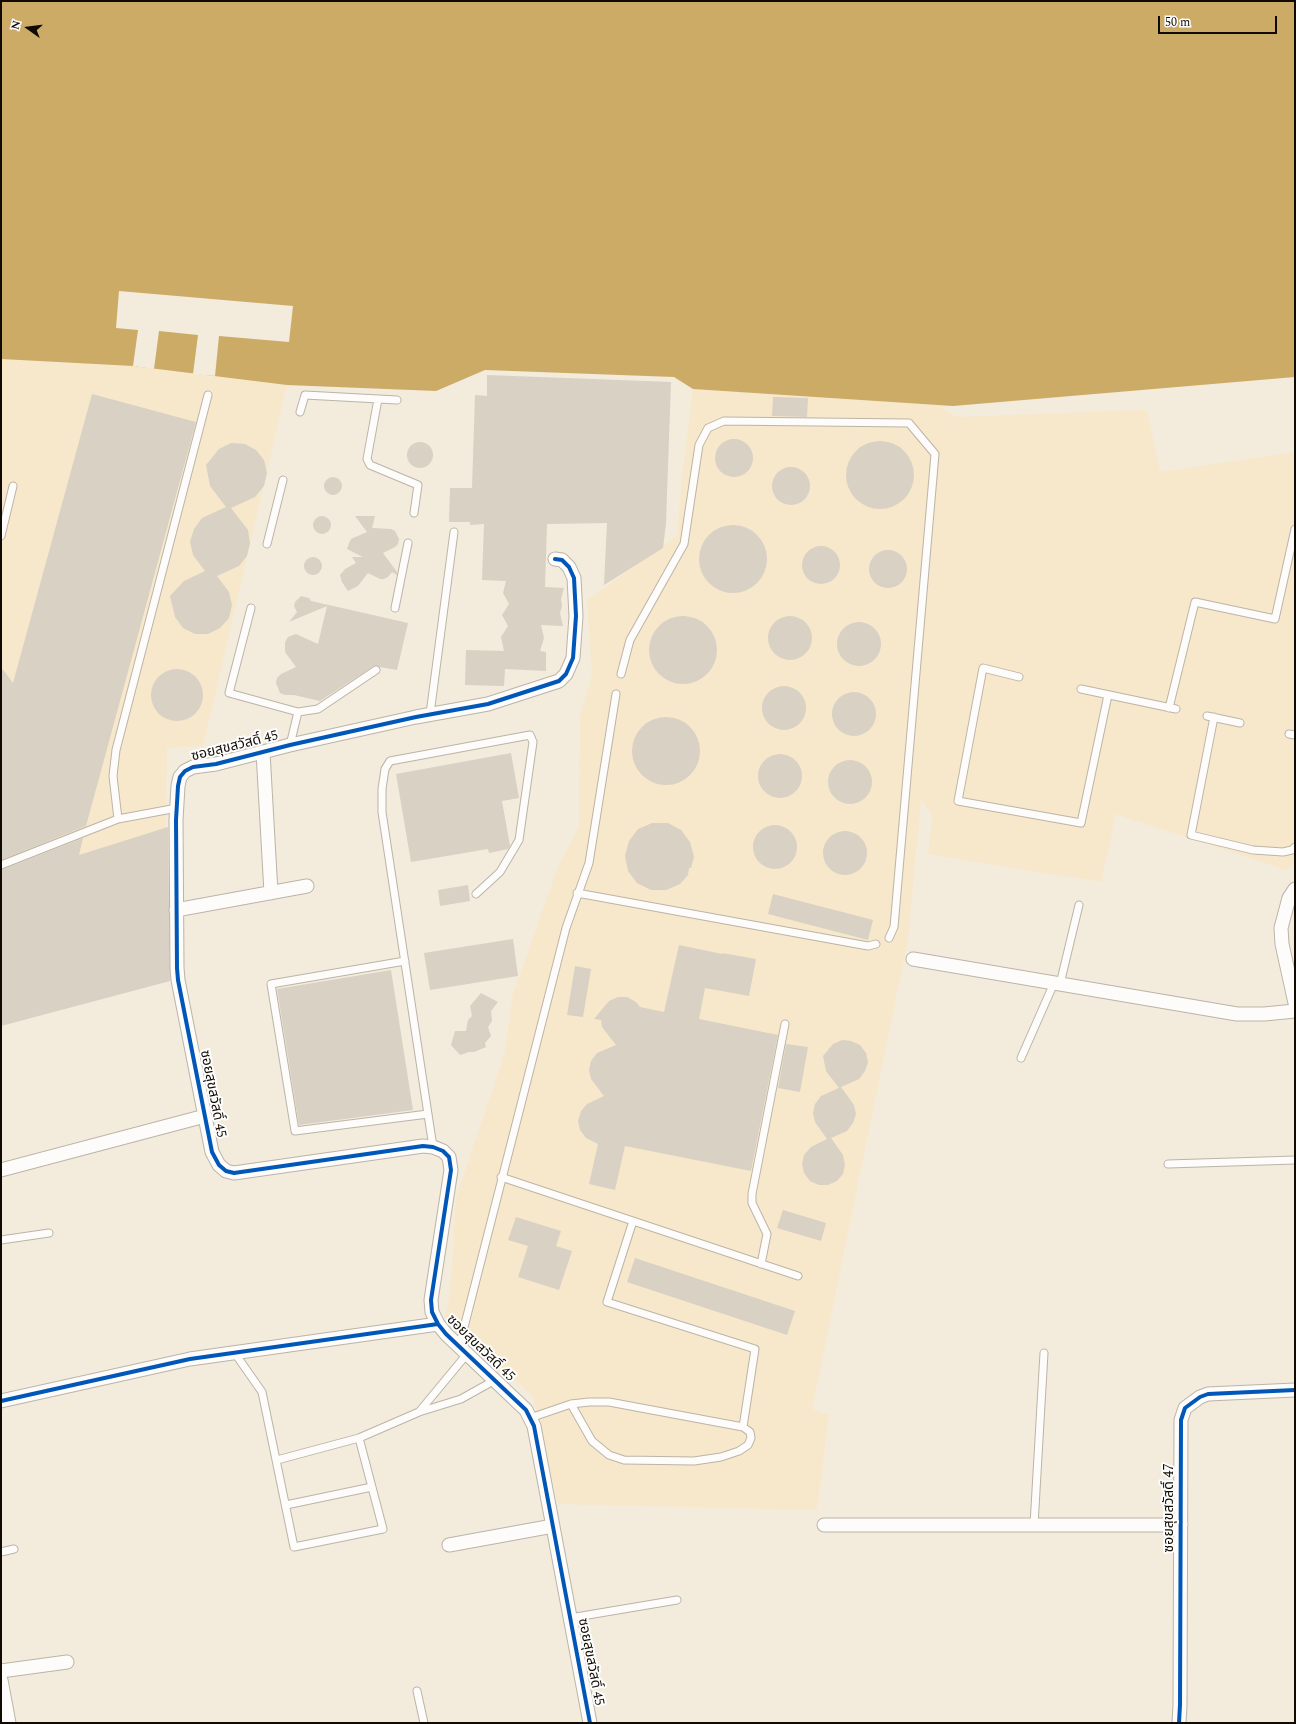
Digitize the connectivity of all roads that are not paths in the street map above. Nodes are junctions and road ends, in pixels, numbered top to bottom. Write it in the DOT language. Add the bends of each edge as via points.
graph roads {
  1 [pos="208,395"];
  2 [pos="378,399"];
  3 [pos="397,400"];
  4 [pos="300,412"];
  5 [pos="284,480"];
  6 [pos="13,486"];
  7 [pos="414,512"];
  8 [pos="1295,529"];
  9 [pos="454,532"];
  10 [pos="1,536"];
  11 [pos="408,543"];
  12 [pos="267,544"];
  13 [pos="555,559"];
  14 [pos="251,608"];
  15 [pos="395,608"];
  16 [pos="376,670"];
  17 [pos="621,674"];
  18 [pos="1018,677"];
  19 [pos="1081,689"];
  20 [pos="616,694"];
  21 [pos="1108,695"];
  22 [pos="298,712"];
  23 [pos="430,714"];
  24 [pos="1240,723"];
  25 [pos="290,745"];
  26 [pos="263,752"];
  27 [pos="177,808"];
  28 [pos="118,819"];
  29 [pos="1295,847"];
  30 [pos="1,865"];
  31 [pos="307,886"];
  32 [pos="1295,889"];
  33 [pos="270,893"];
  34 [pos="577,893"];
  35 [pos="476,894"];
  36 [pos="1079,905"];
  37 [pos="176,910"];
  38 [pos="889,938"];
  39 [pos="876,944"];
  40 [pos="913,959"];
  41 [pos="405,961"];
  42 [pos="1057,983"];
  43 [pos="1295,1003"];
  44 [pos="1295,1011"];
  45 [pos="785,1024"];
  46 [pos="1021,1058"];
  47 [pos="428,1114"];
  48 [pos="205,1116"];
  49 [pos="433,1147"];
  50 [pos="1295,1160"];
  51 [pos="1168,1164"];
  52 [pos="1,1170"];
  53 [pos="501,1177"];
  54 [pos="633,1221"];
  55 [pos="49,1233"];
  56 [pos="1,1240"];
  57 [pos="761,1264"];
  58 [pos="798,1276"];
  59 [pos="438,1324"];
  60 [pos="463,1350"];
  61 [pos="234,1352"];
  62 [pos="1044,1353"];
  63 [pos="495,1380"];
  64 [pos="1295,1390"];
  65 [pos="1,1401"];
  66 [pos="571,1404"];
  67 [pos="419,1412"];
  68 [pos="530,1418"];
  69 [pos="743,1427"];
  70 [pos="359,1438"];
  71 [pos="277,1460"];
  72 [pos="372,1486"];
  73 [pos="286,1505"];
  74 [pos="824,1525"];
  75 [pos="1034,1525"];
  76 [pos="1181,1525"];
  77 [pos="553,1526"];
  78 [pos="449,1545"];
  79 [pos="14,1549"];
  80 [pos="1,1552"];
  81 [pos="676,1600"];
  82 [pos="570,1618"];
  83 [pos="67,1662"];
  84 [pos="1,1671"];
  85 [pos="2,1686"];
  86 [pos="417,1691"];
  87 [pos="9,1723"];
  88 [pos="424,1723"];
  89 [pos="590,1723"];
  90 [pos="1179,1723"];
  1 -- 28 [label="lane" via="116,750 113,776"];
  2 -- 3 [label="lane"];
  2 -- 4 [label="lane" via="305,395"];
  2 -- 7 [label="lane" via="367,459 370,465 418,486"];
  5 -- 12 [label="lane"];
  6 -- 10 [label="lane"];
  8 -- 21 [label="lane" via="1275,619 1195,602 1172,708"];
  9 -- 23 [label="lane"];
  11 -- 15 [label="lane"];
  13 -- 23 [label="street, ซอยสุขสวัสดิ์ 45" via="562,560 569,567 574,578 575,644 573,658 566,674 560,681 488,704"];
  14 -- 22 [label="lane" via="229,693"];
  16 -- 22 [label="lane" via="318,708"];
  17 -- 38 [label="lane" via="630,640 684,544 699,445 708,428 724,421 909,423 935,454 894,928"];
  18 -- 21 [label="lane" via="983,668 958,801 1081,823"];
  19 -- 21 [label="lane"];
  20 -- 34 [label="lane" via="589,863"];
  22 -- 25 [label="lane"];
  23 -- 25 [label="street, ซอยสุขสวัสดิ์ 45"];
  24 -- 29 [label="lane" via="1211,717 1192,834 1253,850 1283,852"];
  25 -- 26 [label="street, ซอยสุขสวัสดิ์ 45"];
  26 -- 27 [label="street, ซอยสุขสวัสดิ์ 45" via="185,771 180,777"];
  26 -- 33 [label="street"];
  27 -- 28 [label="lane"];
  27 -- 37 [label="street, ซอยสุขสวัสดิ์ 45"];
  28 -- 30 [label="lane"];
  31 -- 33 [label="street"];
  32 -- 43 [label="street" via="1289,898 1281,928"];
  33 -- 37 [label="street"];
  34 -- 39 [label="lane" via="868,946"];
  34 -- 53 [label="lane"];
  35 -- 41 [label="lane" via="500,872 519,840 533,742 530,735 390,761 385,769 382,812"];
  36 -- 42 [label="lane"];
  37 -- 48 [label="street, ซอยสุขสวัสดิ์ 45" via="178,980"];
  40 -- 42 [label="street"];
  41 -- 47 [label="lane"];
  41 -- 47 [label="lane" via="271,984 295,1131"];
  42 -- 44 [label="street" via="1237,1014"];
  42 -- 46 [label="lane"];
  45 -- 57 [label="lane" via="752,1194 752,1203 767,1234"];
  47 -- 49 [label="lane"];
  48 -- 49 [label="street, ซอยสุขสวัสดิ์ 45" via="214,1158 226,1171 234,1173 423,1146"];
  48 -- 52 [label="street"];
  49 -- 59 [label="street, ซอยสุขสวัสดิ์ 45" via="449,1157 451,1170 431,1300 432,1312"];
  50 -- 51 [label="lane"];
  53 -- 54 [label="lane"];
  53 -- 60 [label="lane"];
  54 -- 57 [label="lane"];
  54 -- 69 [label="lane" via="607,1302 755,1349"];
  55 -- 56 [label="lane"];
  57 -- 58 [label="lane"];
  59 -- 60 [label="street, ซอยสุขสวัสดิ์ 45"];
  59 -- 61 [label="street"];
  60 -- 63 [label="street, ซอยสุขสวัสดิ์ 45"];
  60 -- 67 [label="lane"];
  61 -- 65 [label="street" via="190,1359"];
  61 -- 71 [label="lane" via="262,1392"];
  62 -- 75 [label="lane"];
  63 -- 67 [label="lane" via="461,1399"];
  63 -- 68 [label="street, ซอยสุขสวัสดิ์ 45" via="517,1400"];
  64 -- 76 [label="street, ซอยสุขสวัสดิ์ 47" via="1208,1394 1185,1408 1181,1420"];
  66 -- 68 [label="lane"];
  66 -- 69 [label="lane" via="609,1402"];
  66 -- 69 [label="lane" via="592,1441 609,1455 624,1460 694,1461 721,1457 748,1445 750,1432"];
  67 -- 70 [label="lane"];
  68 -- 77 [label="street, ซอยสุขสวัสดิ์ 45" via="534,1426"];
  70 -- 71 [label="lane"];
  70 -- 72 [label="lane"];
  71 -- 73 [label="lane"];
  72 -- 73 [label="lane"];
  72 -- 73 [label="lane" via="383,1529 294,1547"];
  74 -- 75 [label="street"];
  75 -- 76 [label="street"];
  76 -- 90 [label="street, ซอยสุขสวัสดิ์ 47"];
  77 -- 78 [label="street"];
  77 -- 82 [label="street, ซอยสุขสวัสดิ์ 45"];
  79 -- 80 [label="lane"];
  81 -- 82 [label="lane"];
  82 -- 89 [label="street, ซอยสุขสวัสดิ์ 45"];
  83 -- 84 [label="street"];
  85 -- 87 [label="street"];
  86 -- 88 [label="lane"];
}
